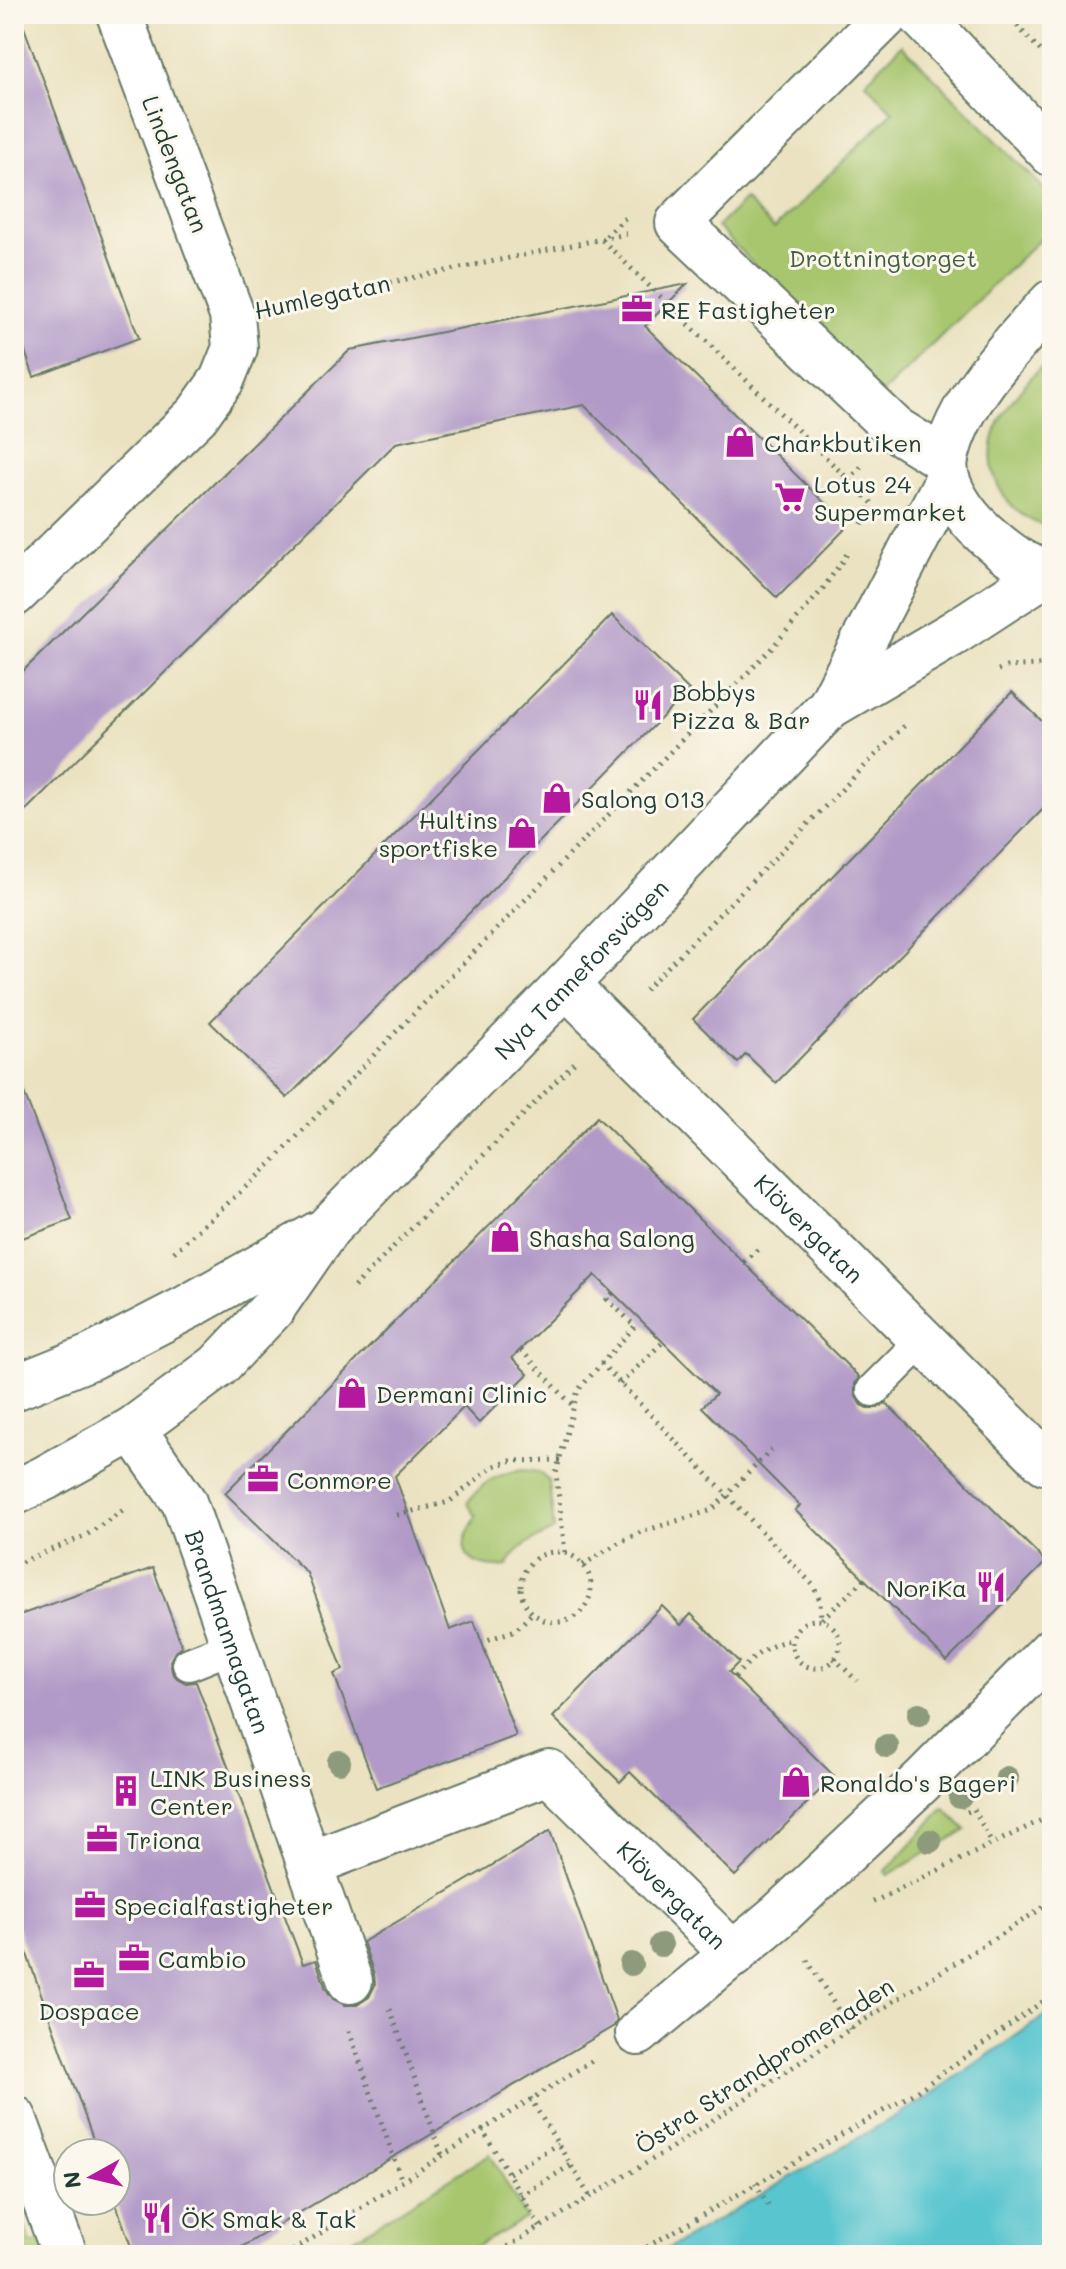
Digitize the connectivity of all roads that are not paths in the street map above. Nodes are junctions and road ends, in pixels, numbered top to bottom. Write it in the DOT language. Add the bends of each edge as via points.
graph roads {
  1 [pos="119,14"];
  2 [pos="888,14"];
  3 [pos="919,14"];
  4 [pos="1052,154"];
  5 [pos="1052,302"];
  6 [pos="232,315"];
  7 [pos="946,470"];
  8 [pos="1049,573"];
  9 [pos="14,594"];
  10 [pos="830,706"];
  11 [pos="566,985"];
  12 [pos="328,1228"];
  13 [pos="924,1339"];
  14 [pos="14,1388"];
  15 [pos="873,1390"];
  16 [pos="133,1429"];
  17 [pos="1049,1466"];
  18 [pos="14,1493"];
  19 [pos="234,1646"];
  20 [pos="1052,1650"];
  21 [pos="189,1664"];
  22 [pos="310,1864"];
  23 [pos="734,1955"];
  24 [pos="350,1981"];
  25 [pos="638,2033"];
  26 [pos="14,2118"];
  27 [pos="65,2255"];
  1 -- 6 [label="street, Lindengatan"];
  2 -- 7 [label="street" via="678,223 895,429"];
  3 -- 4 [label="street"];
  5 -- 7 [label="street, Nya Tanneforsvägen" via="998,361 961,417"];
  6 -- 9 [label="street, Humlegatan" via="235,348 222,380 197,415"];
  7 -- 8 [label="street" via="971,521 1000,547"];
  7 -- 10 [label="street, Nya Tanneforsvägen"];
  8 -- 10 [label="street, Nya Tanneforsvägen"];
  10 -- 11 [label="street, Nya Tanneforsvägen"];
  11 -- 12 [label="street, Nya Tanneforsvägen"];
  11 -- 13 [label="street, Klövergatan"];
  12 -- 14 [label="street, Nya Tanneforsvägen" via="91,1357"];
  12 -- 16 [label="street, Nya Tanneforsvägen" via="272,1309 218,1366"];
  13 -- 15 [label="lane"];
  13 -- 17 [label="street, Klövergatan"];
  16 -- 18 [label="street, Nya Tanneforsvägen"];
  16 -- 19 [label="street, Brandmannagatan" via="184,1502"];
  19 -- 21 [label="lane"];
  19 -- 22 [label="street, Brandmannagatan"];
  20 -- 23 [label="street, Klövergatan" via="925,1778"];
  22 -- 23 [label="street, Klövergatan" via="549,1772"];
  22 -- 24 [label="street, Brandmannagatan"];
  23 -- 25 [label="street"];
  26 -- 27 [label="street"];
}
